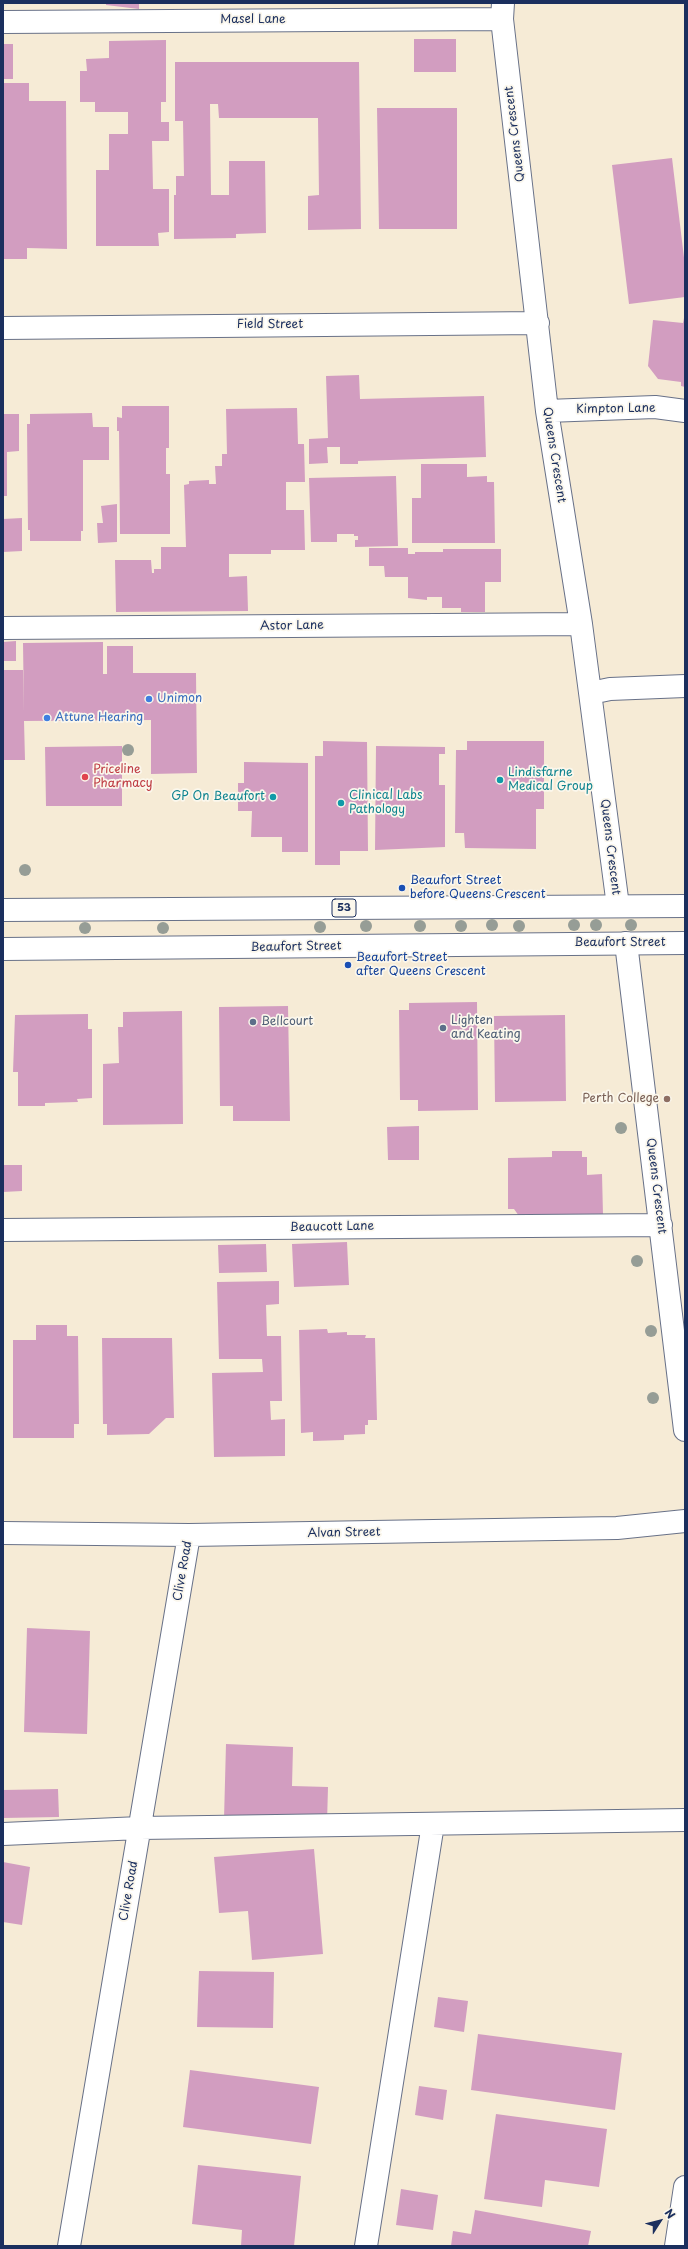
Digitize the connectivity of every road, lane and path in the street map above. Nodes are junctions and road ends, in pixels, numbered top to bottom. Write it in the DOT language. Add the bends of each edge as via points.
graph roads {
  1 [pos="503,11"];
  2 [pos="3,22"];
  3 [pos="538,323"];
  4 [pos="3,328"];
  5 [pos="547,411"];
  6 [pos="685,411"];
  7 [pos="581,624"];
  8 [pos="3,628"];
  9 [pos="685,686"];
  10 [pos="590,693"];
  11 [pos="618,906"];
  12 [pos="685,906"];
  13 [pos="3,910"];
  14 [pos="626,943"];
  15 [pos="685,943"];
  16 [pos="3,949"];
  17 [pos="661,1225"];
  18 [pos="3,1230"];
  19 [pos="685,1430"];
  20 [pos="685,1521"];
  21 [pos="3,1533"];
  22 [pos="189,1535"];
  23 [pos="685,1820"];
  24 [pos="433,1824"];
  25 [pos="140,1828"];
  26 [pos="3,1834"];
  27 [pos="685,2188"];
  28 [pos="69,2246"];
  29 [pos="366,2246"];
  30 [pos="676,2246"];
  1 -- 2 [label="street, Masel Lane"];
  1 -- 3 [label="street, Queens Crescent"];
  3 -- 4 [label="street, Field Street"];
  3 -- 5 [label="street, Queens Crescent"];
  5 -- 6 [label="street, Kimpton Lane" via="655,407"];
  5 -- 7 [label="street, Queens Crescent"];
  7 -- 8 [label="street, Astor Lane"];
  7 -- 10 [label="street, Queens Crescent"];
  9 -- 10 [label="street" via="610,689"];
  10 -- 11 [label="street, Queens Crescent"];
  11 -- 12 [label="street, 53"];
  11 -- 13 [label="street, 53"];
  14 -- 15 [label="street, Beaufort Street"];
  14 -- 16 [label="street, Beaufort Street"];
  14 -- 17 [label="street, Queens Crescent"];
  17 -- 18 [label="street, Beaucott Lane"];
  17 -- 19 [label="street, Queens Crescent"];
  20 -- 22 [label="street, Alvan Street" via="617,1528"];
  21 -- 22 [label="street, Alvan Street"];
  22 -- 25 [label="street, Clive Road"];
  23 -- 24 [label="street"];
  24 -- 25 [label="street"];
  24 -- 29 [label="street"];
  25 -- 26 [label="street"];
  25 -- 28 [label="street, Clive Road"];
  27 -- 30 [label="street"];
}
